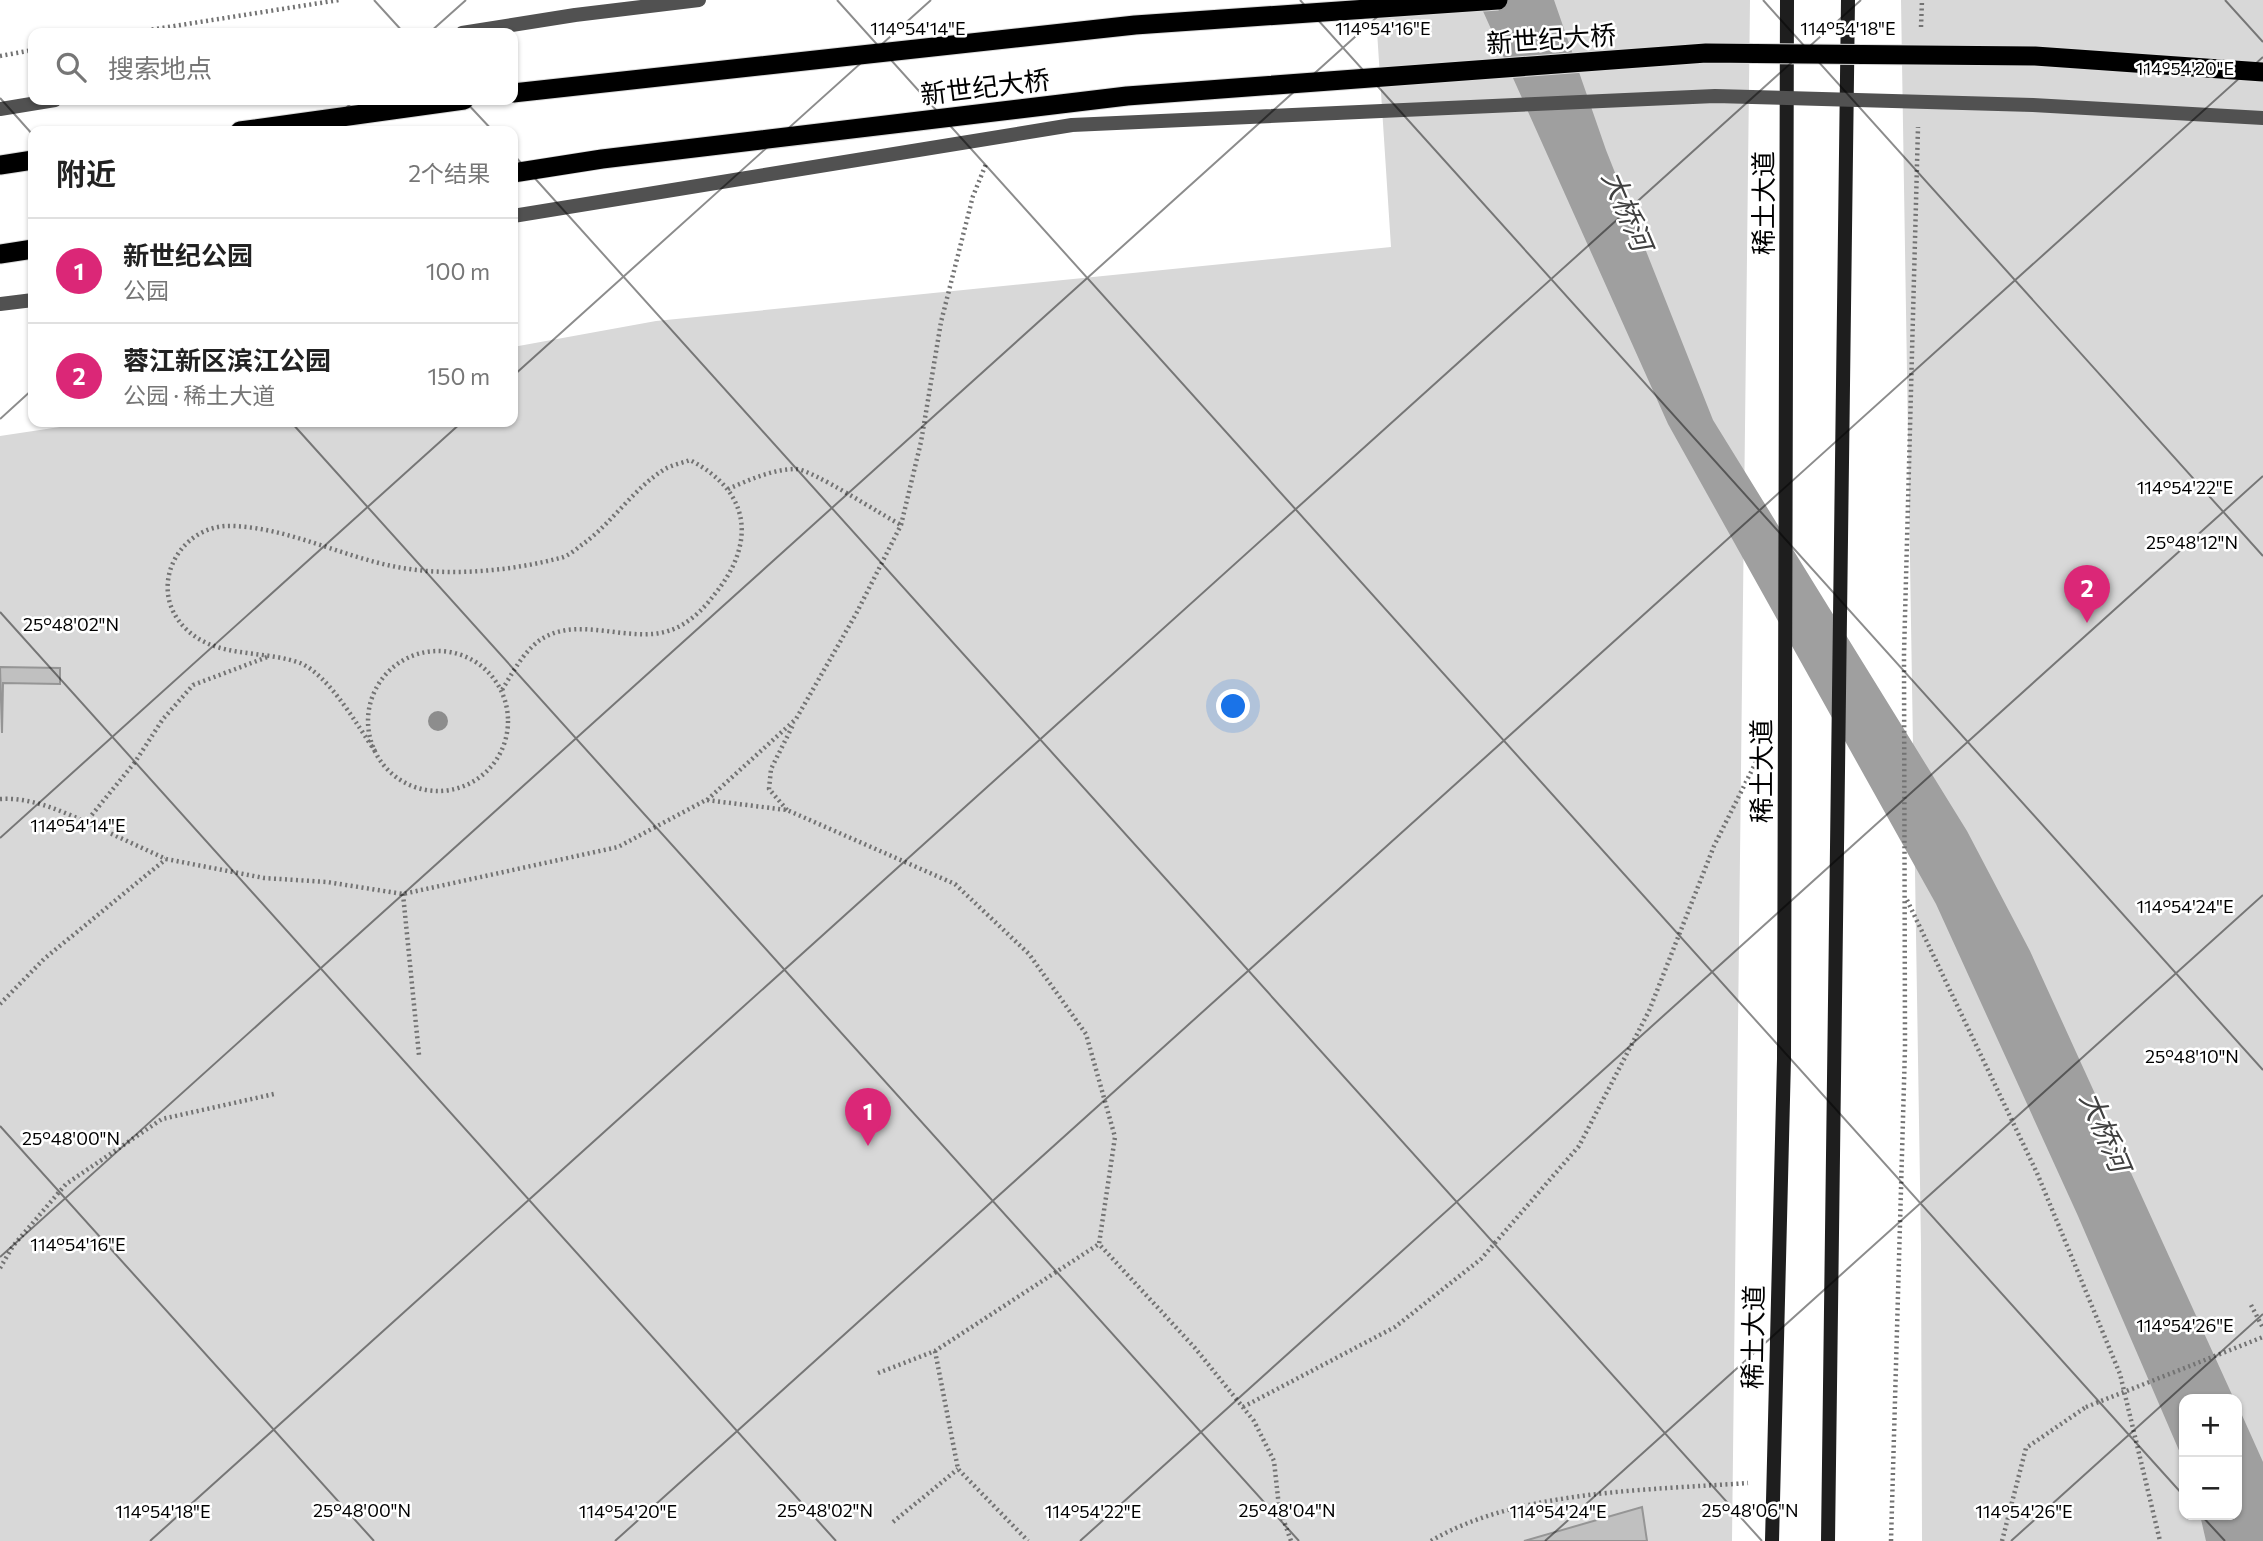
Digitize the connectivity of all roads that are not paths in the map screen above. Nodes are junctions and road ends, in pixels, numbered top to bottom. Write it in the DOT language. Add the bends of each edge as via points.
graph roads {
  1 [pos="699,0"];
  2 [pos="1498,0"];
  3 [pos="1787,0"];
  4 [pos="1848,0"];
  5 [pos="493,28"];
  6 [pos="2263,72"];
  7 [pos="518,92"];
  8 [pos="28,104"];
  9 [pos="428,105"];
  10 [pos="0,109"];
  11 [pos="2263,118"];
  12 [pos="276,126"];
  13 [pos="28,161"];
  14 [pos="0,165"];
  15 [pos="518,172"];
  16 [pos="518,215"];
  17 [pos="28,250"];
  18 [pos="0,254"];
  19 [pos="28,301"];
  20 [pos="1,305"];
  21 [pos="1772,1541"];
  22 [pos="1828,1541"];
  1 -- 5 [label="street"];
  2 -- 7 [label="highway, 新世纪大桥, bridge" via="1135,25"];
  3 -- 21 [label="main road, 稀土大道" via="1784,1059"];
  4 -- 22 [label="main road"];
  6 -- 15 [label="highway, 新世纪大桥, bridge" via="2035,56 1706,53 1127,96"];
  8 -- 10 [label="street"];
  9 -- 12 [label="highway"];
  11 -- 16 [label="street, bridge" via="2033,105 1715,96 1072,125"];
  13 -- 14 [label="highway"];
  17 -- 18 [label="highway"];
  19 -- 20 [label="street"];
}
